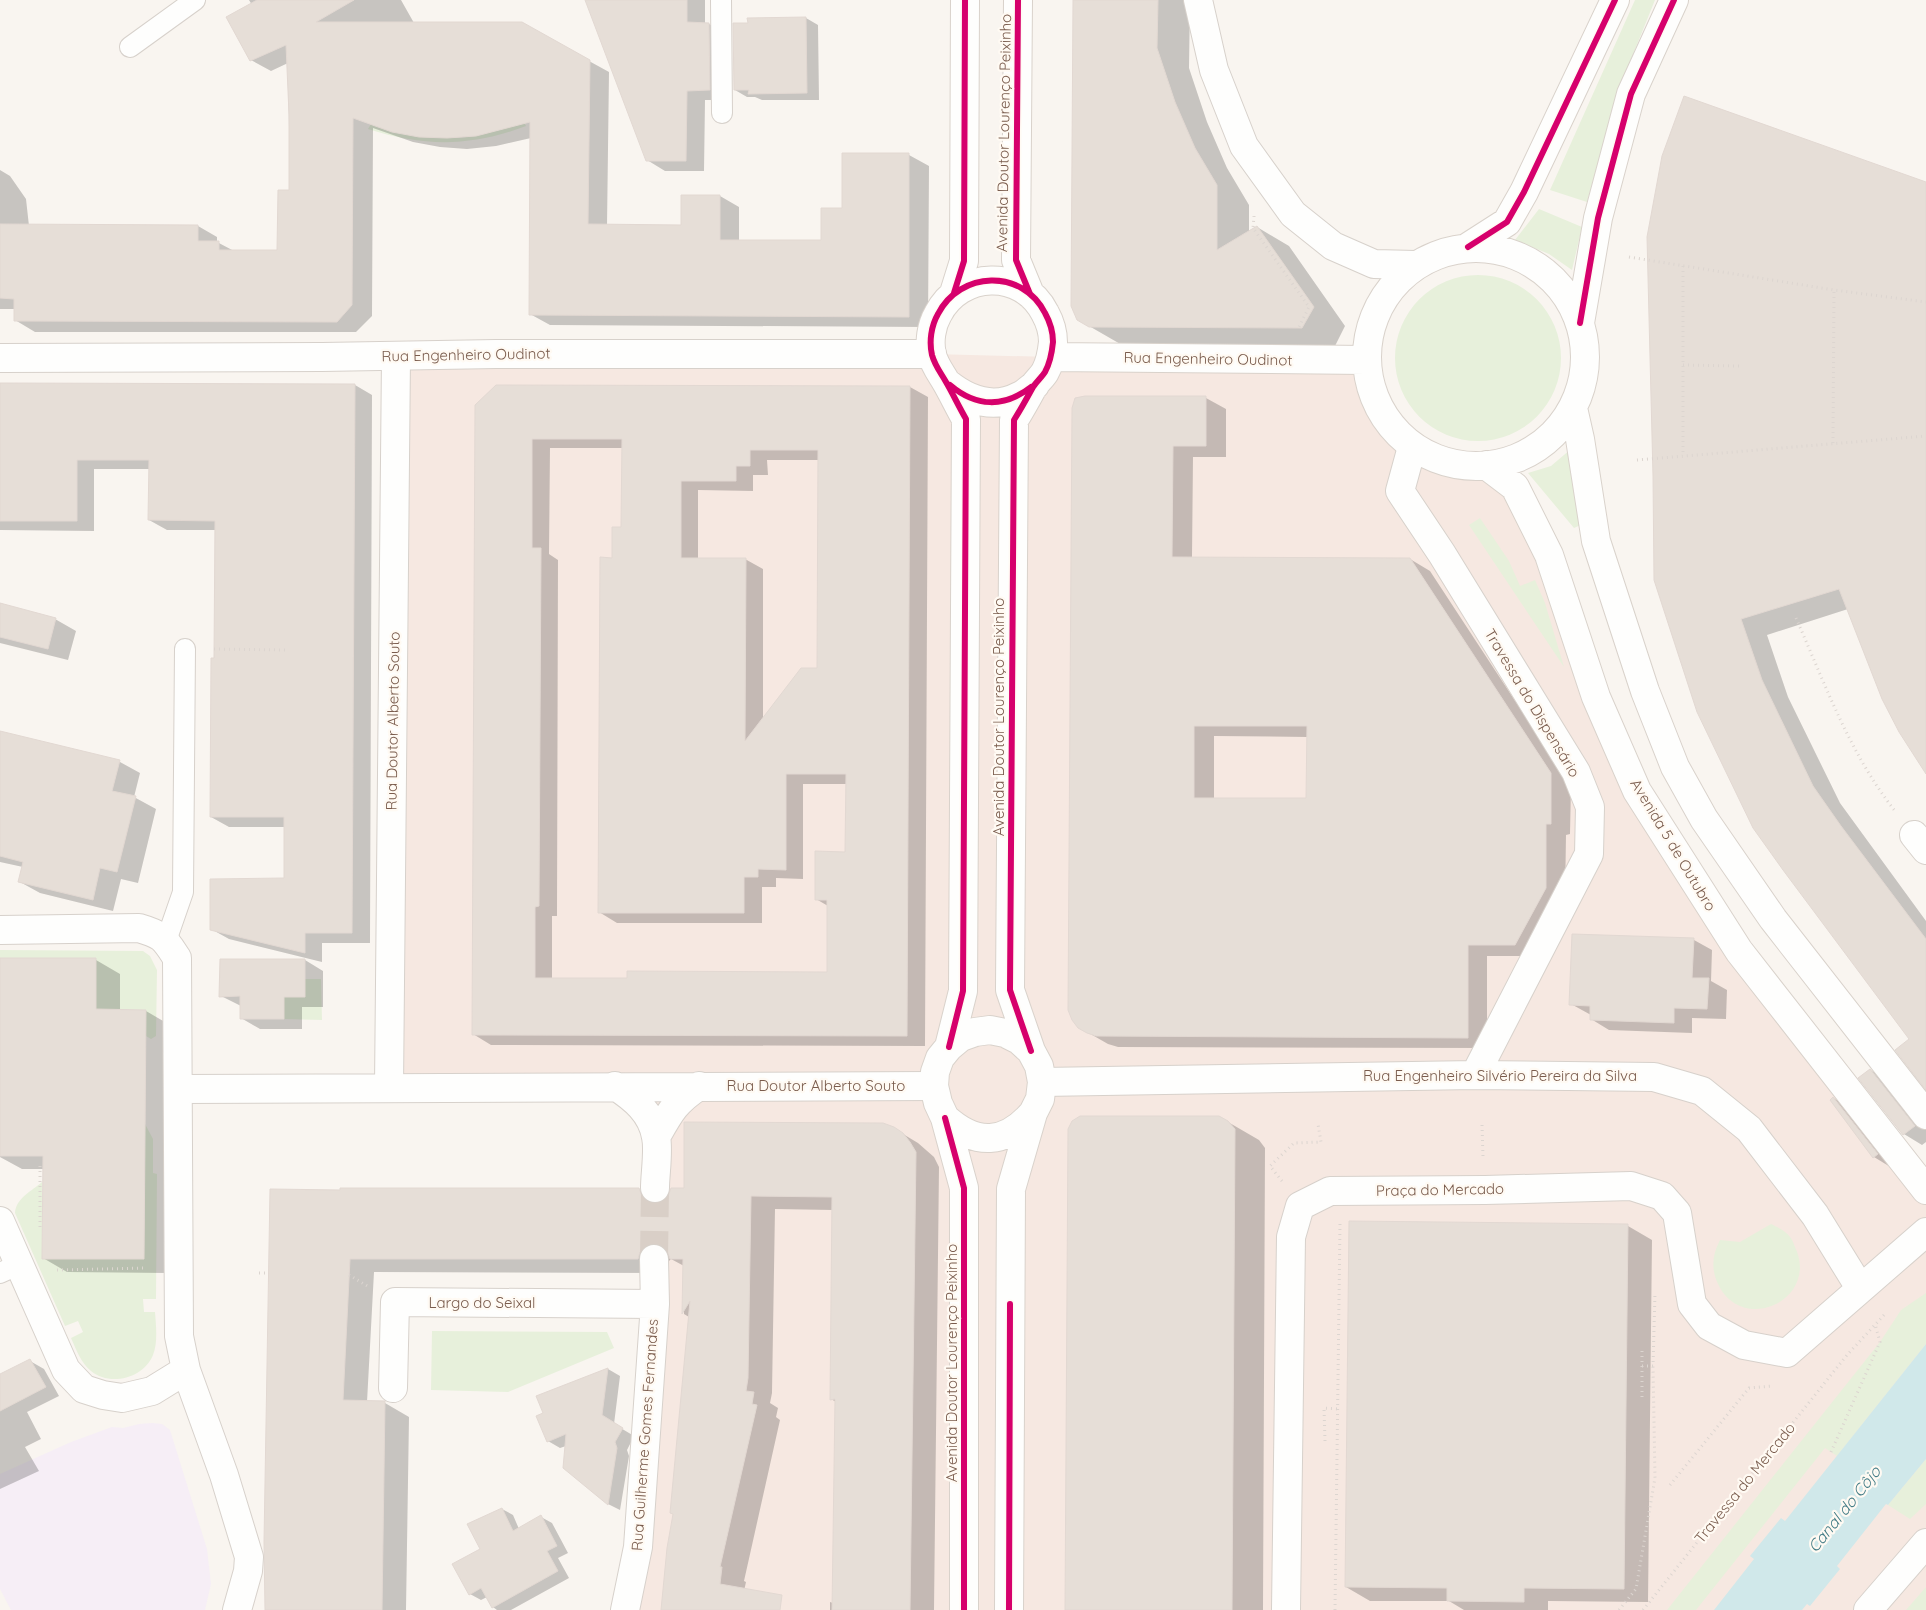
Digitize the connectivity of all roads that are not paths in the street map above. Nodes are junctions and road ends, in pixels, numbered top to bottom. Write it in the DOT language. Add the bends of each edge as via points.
graph roads {
  1 [pos="195,0"];
  2 [pos="721,0"];
  3 [pos="965,0"];
  4 [pos="1018,0"];
  5 [pos="1198,0"];
  6 [pos="1615,0"];
  7 [pos="1674,0"];
  8 [pos="130,47"];
  9 [pos="722,113"];
  10 [pos="1468,248"];
  11 [pos="1416,265"];
  12 [pos="954,293"];
  13 [pos="1030,294"];
  14 [pos="1580,324"];
  15 [pos="932,354"];
  16 [pos="396,356"];
  17 [pos="1051,357"];
  18 [pos="0,358"];
  19 [pos="1366,360"];
  20 [pos="946,382"];
  21 [pos="1035,384"];
  22 [pos="1573,408"];
  23 [pos="1412,447"];
  24 [pos="1486,466"];
  25 [pos="186,649"];
  26 [pos="0,930"];
  27 [pos="166,942"];
  28 [pos="949,1047"];
  29 [pos="1030,1051"];
  30 [pos="1474,1075"];
  31 [pos="1042,1082"];
  32 [pos="615,1086"];
  33 [pos="699,1086"];
  34 [pos="934,1086"];
  35 [pos="389,1087"];
  36 [pos="178,1088"];
  37 [pos="1033,1113"];
  38 [pos="1926,1115"];
  39 [pos="945,1118"];
  40 [pos="656,1137"];
  41 [pos="655,1188"];
  42 [pos="1926,1190"];
  43 [pos="0,1221"];
  44 [pos="1926,1232"];
  45 [pos="654,1259"];
  46 [pos="14,1269"];
  47 [pos="1860,1288"];
  48 [pos="655,1304"];
  49 [pos="186,1370"];
  50 [pos="394,1388"];
  51 [pos="1926,1543"];
  52 [pos="237,1610"];
  53 [pos="625,1610"];
  54 [pos="964,1610"];
  55 [pos="1009,1610"];
  56 [pos="1286,1610"];
  57 [pos="1868,1610"];
  1 -- 8 [label="lane"];
  2 -- 9 [label="lane"];
  3 -- 12 [label="street, Avenida Doutor Lourenço Peixinho" via="964,260"];
  4 -- 13 [label="street, Avenida Doutor Lourenço Peixinho" via="1016,260"];
  5 -- 11 [label="street" via="1214,70 1244,146 1293,214 1333,246 1374,264"];
  6 -- 10 [label="street" via="1507,222"];
  7 -- 14 [label="street" via="1632,94 1598,218"];
  10 -- 11 [label="street" via="1441,253"];
  10 -- 14 [label="street" via="1504,251 1537,266 1564,291"];
  11 -- 19 [label="street" via="1389,290 1372,323"];
  12 -- 13 [label="street, Avenida Doutor Lourenço Peixinho" via="972,283 992,280 1012,284"];
  12 -- 15 [label="street, Avenida Doutor Lourenço Peixinho" via="942,305 935,320"];
  13 -- 17 [label="street, Avenida Doutor Lourenço Peixinho" via="1042,306 1050,322"];
  14 -- 22 [label="street" via="1585,352 1582,381"];
  15 -- 16 [label="street, Rua Engenheiro Oudinot"];
  15 -- 20 [label="street, Avenida Doutor Lourenço Peixinho"];
  16 -- 18 [label="street, Rua Engenheiro Oudinot"];
  16 -- 35 [label="street, Rua Doutor Alberto Souto"];
  17 -- 19 [label="street, Rua Engenheiro Oudinot"];
  17 -- 21 [label="street, Avenida Doutor Lourenço Peixinho"];
  19 -- 23 [label="street" via="1372,393 1384,416"];
  20 -- 21 [label="street, Avenida Doutor Lourenço Peixinho" via="961,395 980,402 1000,402 1019,396"];
  20 -- 28 [label="street, Avenida Doutor Lourenço Peixinho" via="966,419 963,991"];
  21 -- 29 [label="street, Avenida Doutor Lourenço Peixinho" via="1014,420 1010,990"];
  22 -- 24 [label="street" via="1550,438 1520,458"];
  22 -- 38 [label="street" via="1596,541 1645,692 1675,767 1704,819 1773,919"];
  23 -- 24 [label="street" via="1434,459 1459,466"];
  23 -- 30 [label="street, Travessa do Dispensário" via="1400,491 1576,772 1590,807 1589,854"];
  24 -- 42 [label="street, Avenida 5 de Outubro" via="1515,487 1549,555 1596,697 1637,791 1739,951"];
  25 -- 27 [label="lane" via="183,892"];
  26 -- 27 [label="street" via="139,928 158,933"];
  27 -- 36 [label="street" via="177,958"];
  28 -- 29 [label="street, Avenida Doutor Lourenço Peixinho" via="968,1034 990,1030 1019,1040"];
  28 -- 34 [label="street, Avenida Doutor Lourenço Peixinho" via="940,1058"];
  29 -- 31 [label="street, Avenida Doutor Lourenço Peixinho"];
  30 -- 31 [label="street, Rua Engenheiro Silvério Pereira da Silva"];
  30 -- 47 [label="street, Rua Engenheiro Silvério Pereira da Silva" via="1654,1076 1702,1091 1749,1129 1815,1215"];
  31 -- 37 [label="street" via="1040,1098"];
  32 -- 33 [label="street, Rua Doutor Alberto Souto"];
  32 -- 35 [label="street, Rua Doutor Alberto Souto"];
  32 -- 40 [label="street" via="631,1096 648,1115"];
  33 -- 34 [label="street, Rua Doutor Alberto Souto"];
  33 -- 40 [label="street" via="681,1098"];
  34 -- 39 [label="street, Avenida Doutor Lourenço Peixinho"];
  35 -- 36 [label="street, Rua Doutor Alberto Souto"];
  36 -- 49 [label="street" via="179,1336"];
  37 -- 39 [label="street" via="1022,1126 991,1138 974,1136"];
  37 -- 55 [label="street" via="1010,1189"];
  39 -- 54 [label="street, Avenida Doutor Lourenço Peixinho" via="964,1188"];
  40 -- 41 [label="street"];
  43 -- 46 [label="street"];
  44 -- 47 [label="street"];
  45 -- 48 [label="street, Rua Guilherme Gomes Fernandes"];
  46 -- 49 [label="street" via="66,1370 84,1389 122,1398 152,1391"];
  47 -- 56 [label="street, Praça do Mercado" via="1787,1353 1744,1345 1709,1326 1692,1304 1676,1213 1662,1196 1631,1186 1330,1191 1300,1206 1292,1237"];
  48 -- 50 [label="street, Largo do Seixal" via="395,1302"];
  48 -- 53 [label="street, Rua Guilherme Gomes Fernandes" via="638,1547"];
  49 -- 52 [label="street" via="249,1556"];
  51 -- 57 [label="street"];
}
